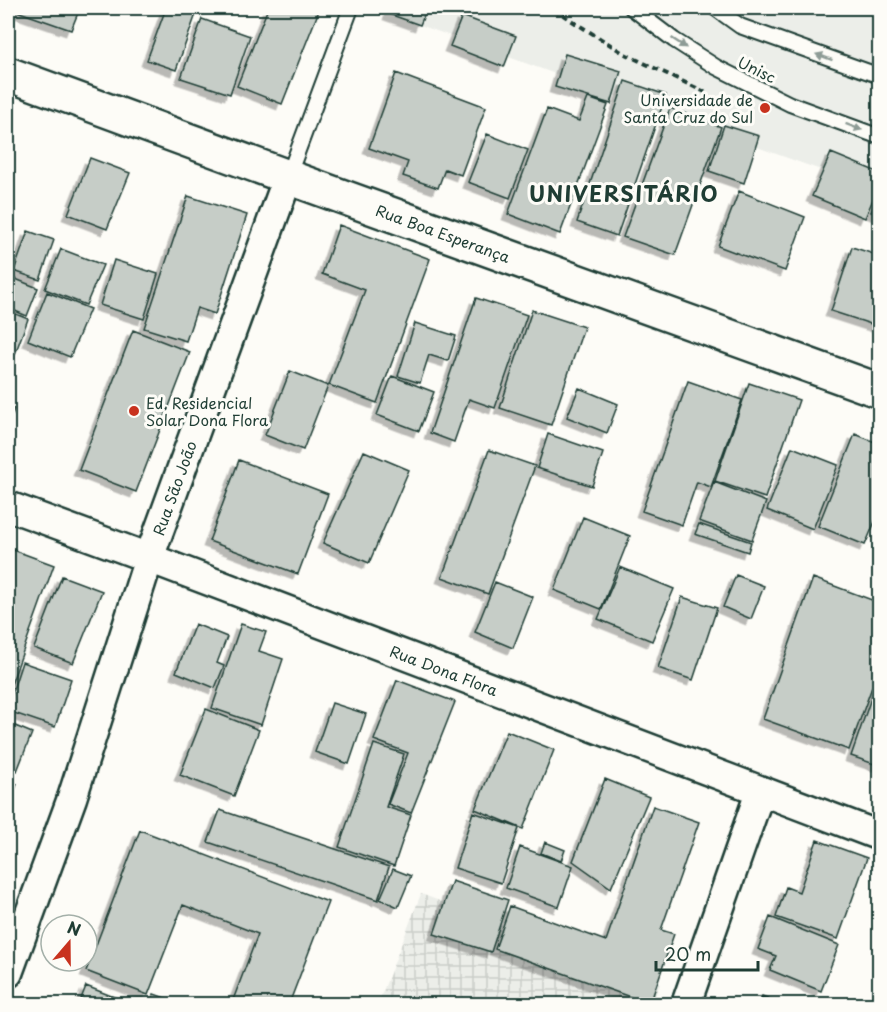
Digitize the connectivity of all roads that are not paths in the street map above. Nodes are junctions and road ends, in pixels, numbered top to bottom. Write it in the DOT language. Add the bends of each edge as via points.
graph roads {
  1 [pos="351,8"];
  2 [pos="632,8"];
  3 [pos="715,8"];
  4 [pos="8,74"];
  5 [pos="879,76"];
  6 [pos="879,137"];
  7 [pos="288,177"];
  8 [pos="879,391"];
  9 [pos="8,506"];
  10 [pos="149,558"];
  11 [pos="760,792"];
  12 [pos="879,836"];
  13 [pos="8,973"];
  14 [pos="686,1005"];
  1 -- 7 [label="lane, Rua São João"];
  2 -- 6 [label="lane, Unisc, one-way" via="716,68 790,104"];
  5 -- 3 [label="lane, one-way" via="740,26"];
  4 -- 7 [label="street, Rua Boa Esperança"];
  7 -- 8 [label="street, Rua Boa Esperança"];
  7 -- 10 [label="street, Rua São João"];
  9 -- 10 [label="street, Rua Dona Flora"];
  10 -- 11 [label="street, Rua Dona Flora"];
  10 -- 13 [label="street, Rua São João" via="72,798"];
  11 -- 12 [label="street, Rua Dona Flora"];
  11 -- 14 [label="street"];
}
